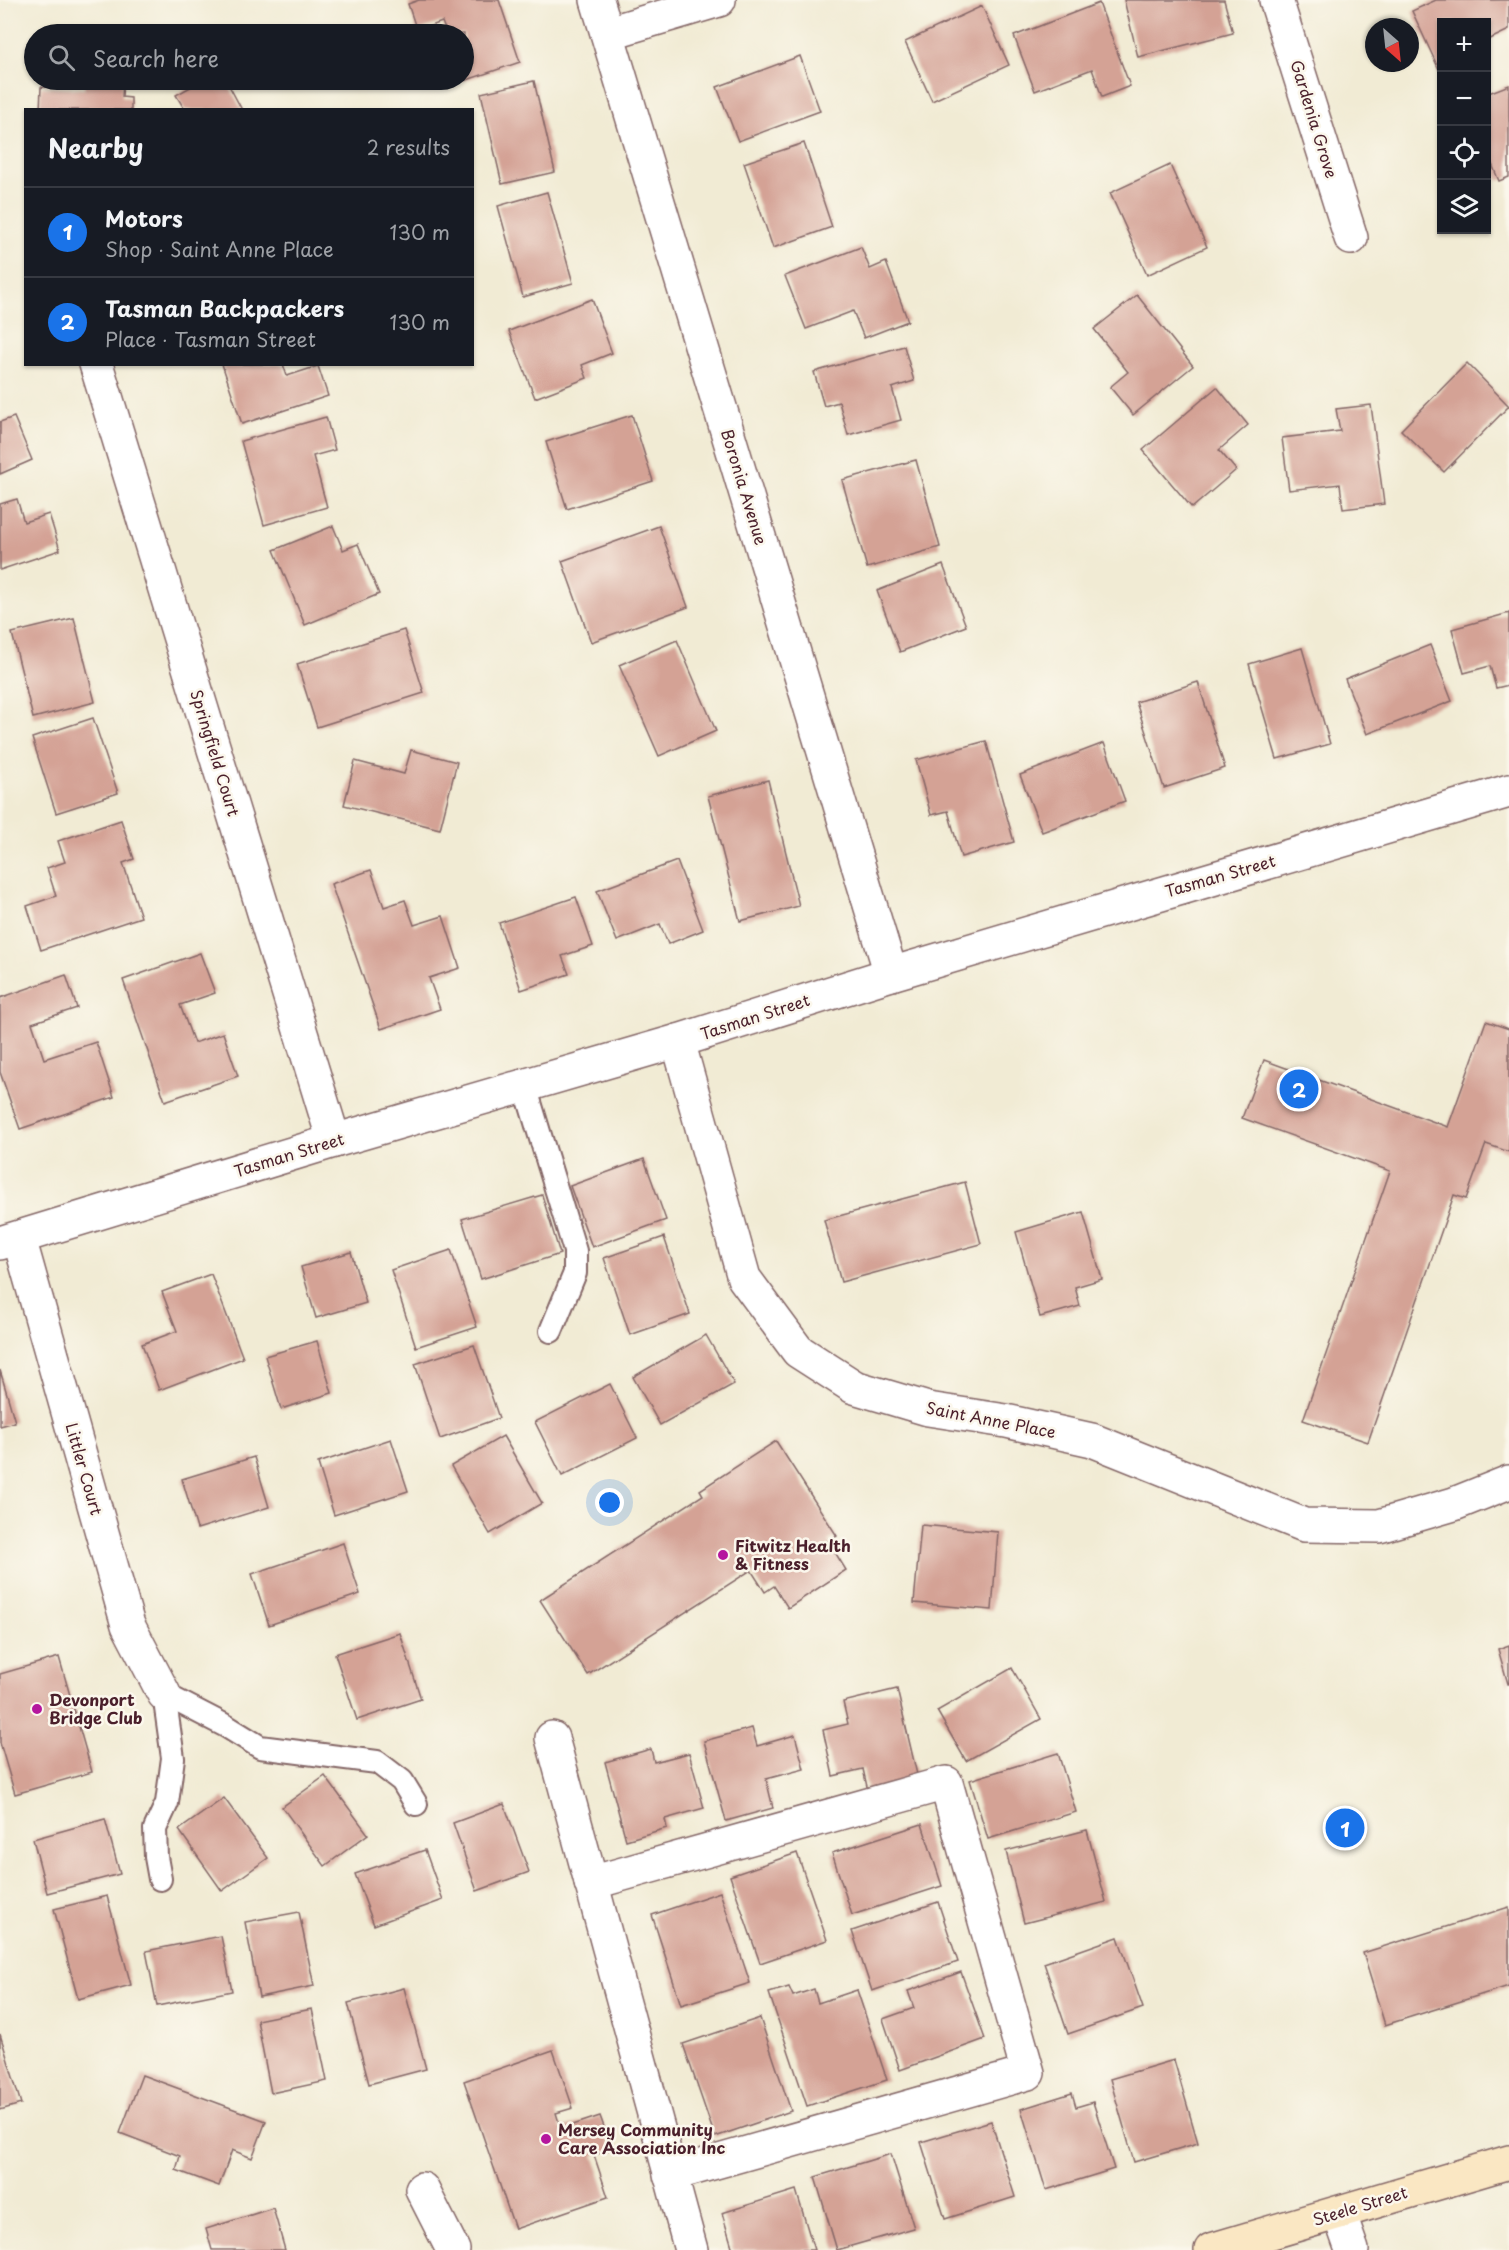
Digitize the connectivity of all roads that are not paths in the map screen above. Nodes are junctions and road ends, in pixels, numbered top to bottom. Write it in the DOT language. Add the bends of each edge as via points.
graph roads {
  1 [pos="597,0"];
  2 [pos="719,0"];
  3 [pos="1276,0"];
  4 [pos="608,33"];
  5 [pos="1351,238"];
  6 [pos="97,366"];
  7 [pos="1509,791"];
  8 [pos="891,974"];
  9 [pos="678,1041"];
  10 [pos="525,1086"];
  11 [pos="334,1141"];
  12 [pos="9,1240"];
  13 [pos="551,1331"];
  14 [pos="1509,1482"];
  15 [pos="165,1694"];
  16 [pos="552,1738"];
  17 [pos="416,1804"];
  18 [pos="160,1879"];
  19 [pos="591,1883"];
  20 [pos="1509,2162"];
  21 [pos="670,2175"];
  22 [pos="422,2189"];
  23 [pos="1339,2213"];
  24 [pos="453,2250"];
  25 [pos="691,2250"];
  26 [pos="1211,2250"];
  27 [pos="1352,2250"];
  1 -- 4 [label="street, Boronia Avenue"];
  2 -- 4 [label="street"];
  3 -- 5 [label="street, Gardenia Grove"];
  4 -- 8 [label="street, Boronia Avenue"];
  6 -- 11 [label="street, Springfield Court"];
  7 -- 8 [label="street, Tasman Street"];
  8 -- 9 [label="street, Tasman Street"];
  9 -- 10 [label="street, Tasman Street"];
  9 -- 14 [label="street, Saint Anne Place" via="744,1278 798,1351 854,1387 928,1409 1092,1440 1304,1525 1379,1526 1454,1504"];
  10 -- 11 [label="street, Tasman Street"];
  10 -- 13 [label="lane" via="575,1251 575,1273"];
  11 -- 12 [label="street, Tasman Street"];
  12 -- 15 [label="street, Littler Court" via="128,1624"];
  15 -- 17 [label="lane" via="260,1747 377,1762 402,1781"];
  15 -- 18 [label="lane" via="172,1758 167,1803 155,1829"];
  16 -- 19 [label="street"];
  19 -- 21 [label="street"];
  19 -- 21 [label="street" via="946,1783 1028,2073"];
  20 -- 23 [label="main road, Steele Street"];
  21 -- 25 [label="street"];
  22 -- 24 [label="street"];
  23 -- 26 [label="main road, Steele Street"];
  23 -- 27 [label="street"];
}
